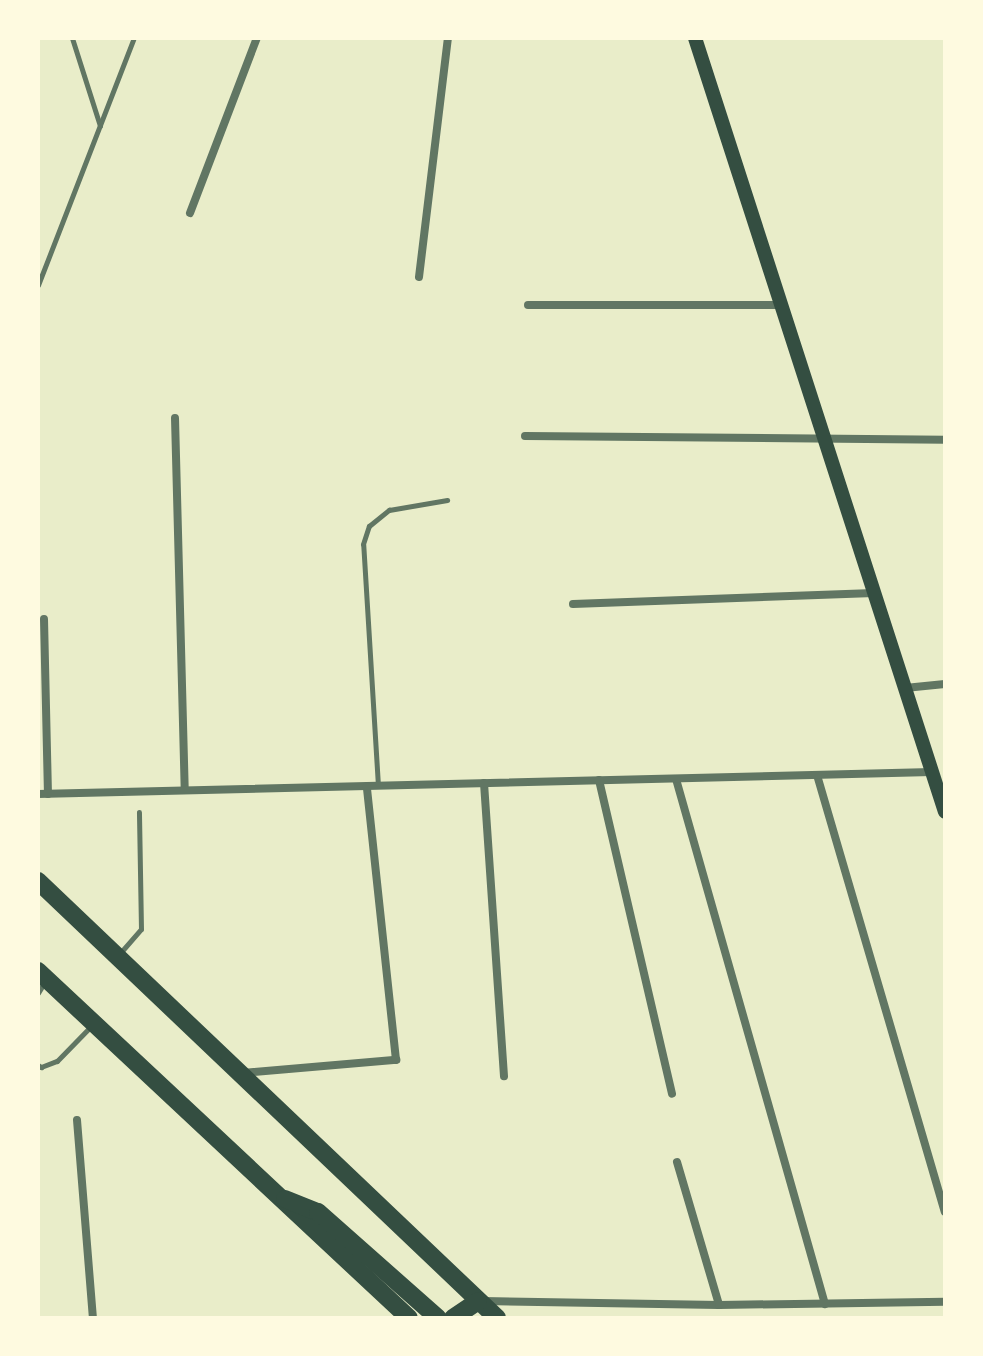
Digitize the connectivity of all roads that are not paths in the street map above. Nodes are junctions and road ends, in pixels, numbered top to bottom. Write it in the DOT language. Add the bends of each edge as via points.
graph roads {
  1 [pos="72,38"];
  2 [pos="134,38"];
  3 [pos="257,38"];
  4 [pos="448,38"];
  5 [pos="695,38"];
  6 [pos="100,127"];
  7 [pos="190,213"];
  8 [pos="419,277"];
  9 [pos="38,285"];
  10 [pos="528,305"];
  11 [pos="783,305"];
  12 [pos="175,418"];
  13 [pos="525,436"];
  14 [pos="827,440"];
  15 [pos="945,440"];
  16 [pos="447,500"];
  17 [pos="875,593"];
  18 [pos="573,604"];
  19 [pos="44,619"];
  20 [pos="945,684"];
  21 [pos="905,688"];
  22 [pos="932,772"];
  23 [pos="817,775"];
  24 [pos="676,779"];
  25 [pos="599,780"];
  26 [pos="484,783"];
  27 [pos="367,787"];
  28 [pos="378,787"];
  29 [pos="185,790"];
  30 [pos="43,794"];
  31 [pos="945,811"];
  32 [pos="139,812"];
  33 [pos="38,881"];
  34 [pos="118,956"];
  35 [pos="41,981"];
  36 [pos="94,1023"];
  37 [pos="38,1065"];
  38 [pos="242,1073"];
  39 [pos="504,1076"];
  40 [pos="672,1094"];
  41 [pos="77,1120"];
  42 [pos="677,1162"];
  43 [pos="282,1198"];
  44 [pos="945,1212"];
  45 [pos="945,1302"];
  46 [pos="825,1304"];
  47 [pos="719,1305"];
  48 [pos="484,1311"];
  49 [pos="93,1318"];
  50 [pos="409,1318"];
  51 [pos="438,1318"];
  52 [pos="453,1318"];
  1 -- 6 [label="lane"];
  2 -- 6 [label="lane"];
  3 -- 7 [label="street"];
  4 -- 8 [label="street"];
  5 -- 11 [label="main road"];
  6 -- 9 [label="lane"];
  10 -- 11 [label="street"];
  11 -- 14 [label="main road"];
  12 -- 29 [label="street"];
  13 -- 14 [label="street"];
  14 -- 15 [label="street"];
  14 -- 17 [label="main road"];
  16 -- 28 [label="lane" via="389,510 369,526 363,544"];
  17 -- 18 [label="street"];
  17 -- 21 [label="main road"];
  19 -- 30 [label="street"];
  20 -- 21 [label="street"];
  21 -- 22 [label="main road"];
  22 -- 23 [label="street"];
  22 -- 31 [label="main road"];
  23 -- 24 [label="street"];
  23 -- 44 [label="street"];
  24 -- 25 [label="street"];
  24 -- 46 [label="street"];
  25 -- 26 [label="street"];
  25 -- 40 [label="street"];
  26 -- 28 [label="street"];
  26 -- 39 [label="street"];
  27 -- 28 [label="street"];
  27 -- 29 [label="street"];
  27 -- 38 [label="street" via="396,1060"];
  29 -- 30 [label="street"];
  32 -- 34 [label="lane" via="141,929"];
  33 -- 34 [label="highway"];
  34 -- 38 [label="highway"];
  35 -- 36 [label="highway"];
  36 -- 37 [label="lane" via="57,1061"];
  36 -- 43 [label="highway"];
  38 -- 48 [label="highway"];
  41 -- 49 [label="street"];
  42 -- 47 [label="street"];
  43 -- 50 [label="highway"];
  43 -- 51 [label="highway" via="318,1212"];
  45 -- 46 [label="street"];
  46 -- 47 [label="street"];
  47 -- 48 [label="street"];
  48 -- 52 [label="highway"];
}
